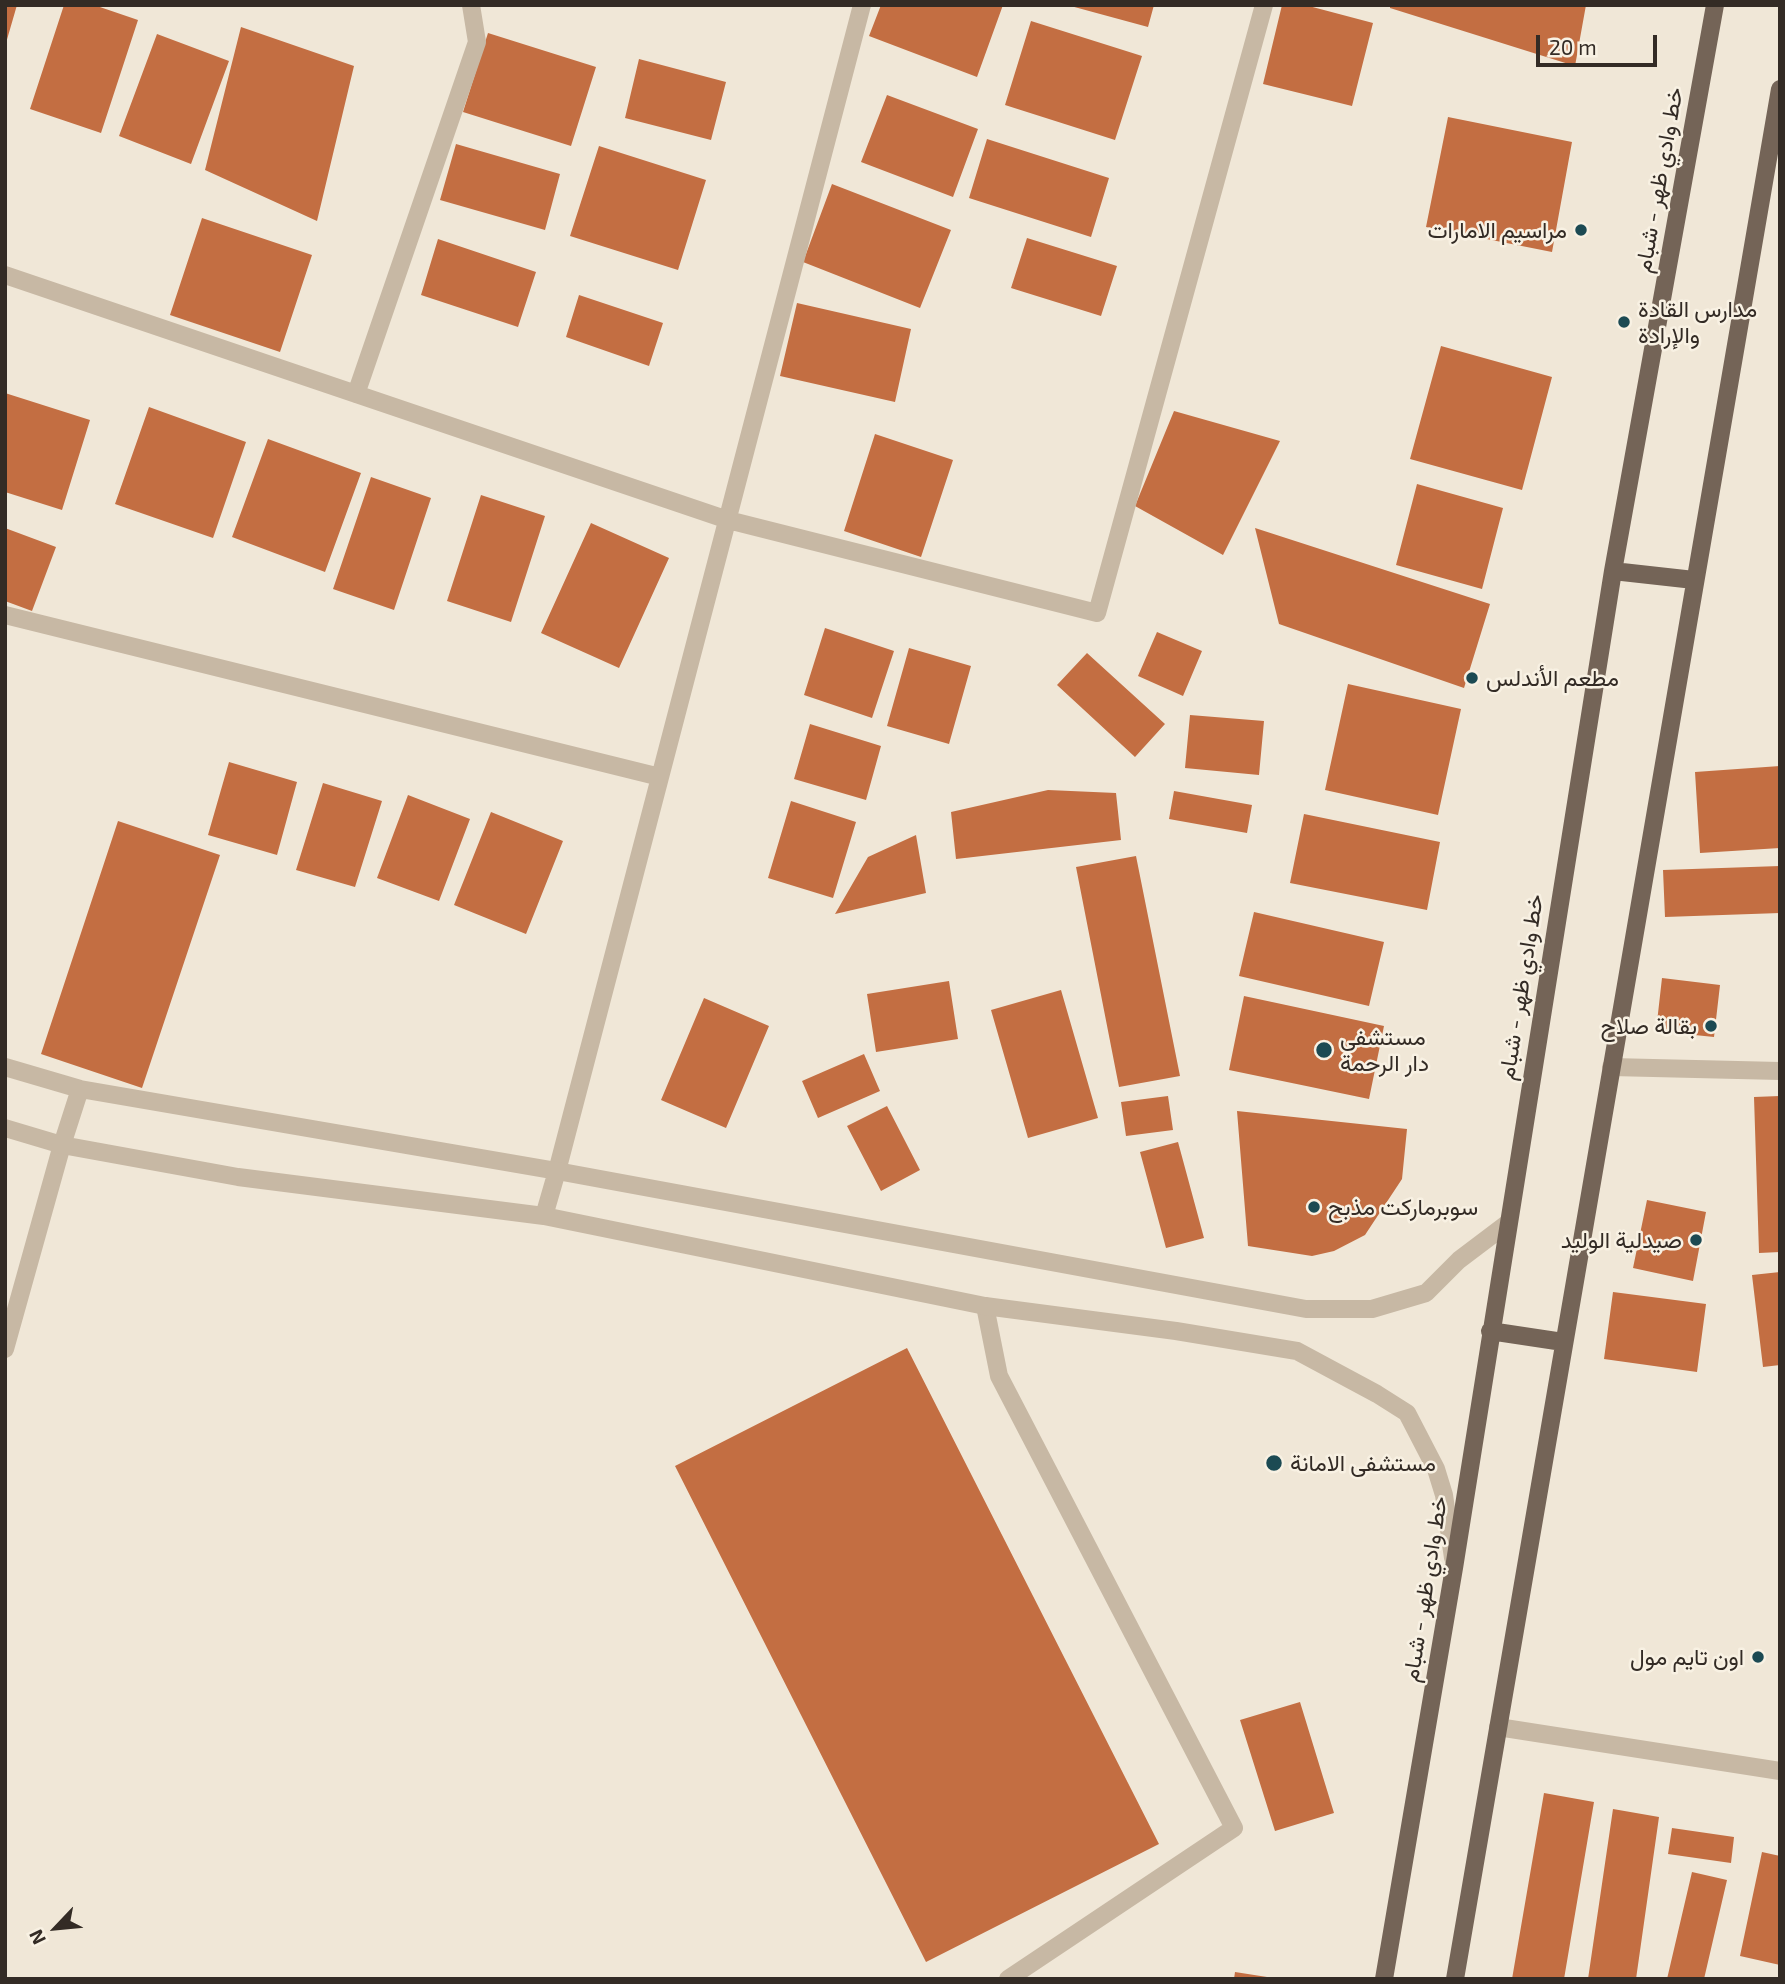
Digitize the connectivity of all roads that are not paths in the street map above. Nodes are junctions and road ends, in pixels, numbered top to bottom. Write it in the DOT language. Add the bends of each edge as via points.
graph roads {
  1 [pos="471,5"];
  2 [pos="862,5"];
  3 [pos="1264,5"];
  4 [pos="1715,5"];
  5 [pos="1779,95"];
  6 [pos="5,275"];
  7 [pos="356,394"];
  8 [pos="728,520"];
  9 [pos="1613,570"];
  10 [pos="1693,580"];
  11 [pos="5,615"];
  12 [pos="660,777"];
  13 [pos="5,1067"];
  14 [pos="1611,1067"];
  15 [pos="1780,1071"];
  16 [pos="80,1089"];
  17 [pos="5,1128"];
  18 [pos="62,1145"];
  19 [pos="557,1171"];
  20 [pos="544,1216"];
  21 [pos="1508,1223"];
  22 [pos="985,1306"];
  23 [pos="1490,1331"];
  24 [pos="1563,1342"];
  25 [pos="5,1349"];
  26 [pos="1454,1567"];
  27 [pos="1498,1727"];
  28 [pos="1780,1771"];
  29 [pos="1008,1979"];
  30 [pos="1384,1979"];
  31 [pos="1455,1979"];
  1 -- 7 [label="street" via="477,42"];
  2 -- 8 [label="street"];
  3 -- 8 [label="street" via="1097,613"];
  4 -- 9 [label="main road, خط وادي ظهر - شبام"];
  5 -- 10 [label="main road"];
  6 -- 7 [label="street"];
  7 -- 8 [label="street"];
  8 -- 12 [label="street"];
  9 -- 10 [label="main road"];
  9 -- 21 [label="main road, خط وادي ظهر - شبام"];
  10 -- 14 [label="main road"];
  11 -- 12 [label="street"];
  12 -- 19 [label="street"];
  13 -- 16 [label="street"];
  14 -- 15 [label="street"];
  14 -- 24 [label="main road"];
  16 -- 18 [label="street"];
  16 -- 19 [label="street"];
  17 -- 18 [label="street"];
  18 -- 20 [label="street" via="237,1177"];
  18 -- 25 [label="street"];
  19 -- 20 [label="street"];
  19 -- 21 [label="street" via="1306,1308 1372,1309 1426,1293 1459,1260"];
  20 -- 22 [label="street"];
  21 -- 23 [label="main road, خط وادي ظهر - شبام"];
  22 -- 26 [label="street" via="1297,1351 1377,1394 1407,1413 1436,1469"];
  22 -- 29 [label="street" via="999,1376 1234,1828"];
  23 -- 24 [label="main road"];
  23 -- 26 [label="main road, خط وادي ظهر - شبام"];
  24 -- 27 [label="main road"];
  26 -- 30 [label="main road, خط وادي ظهر - شبام"];
  27 -- 28 [label="street"];
  27 -- 31 [label="main road"];
}
